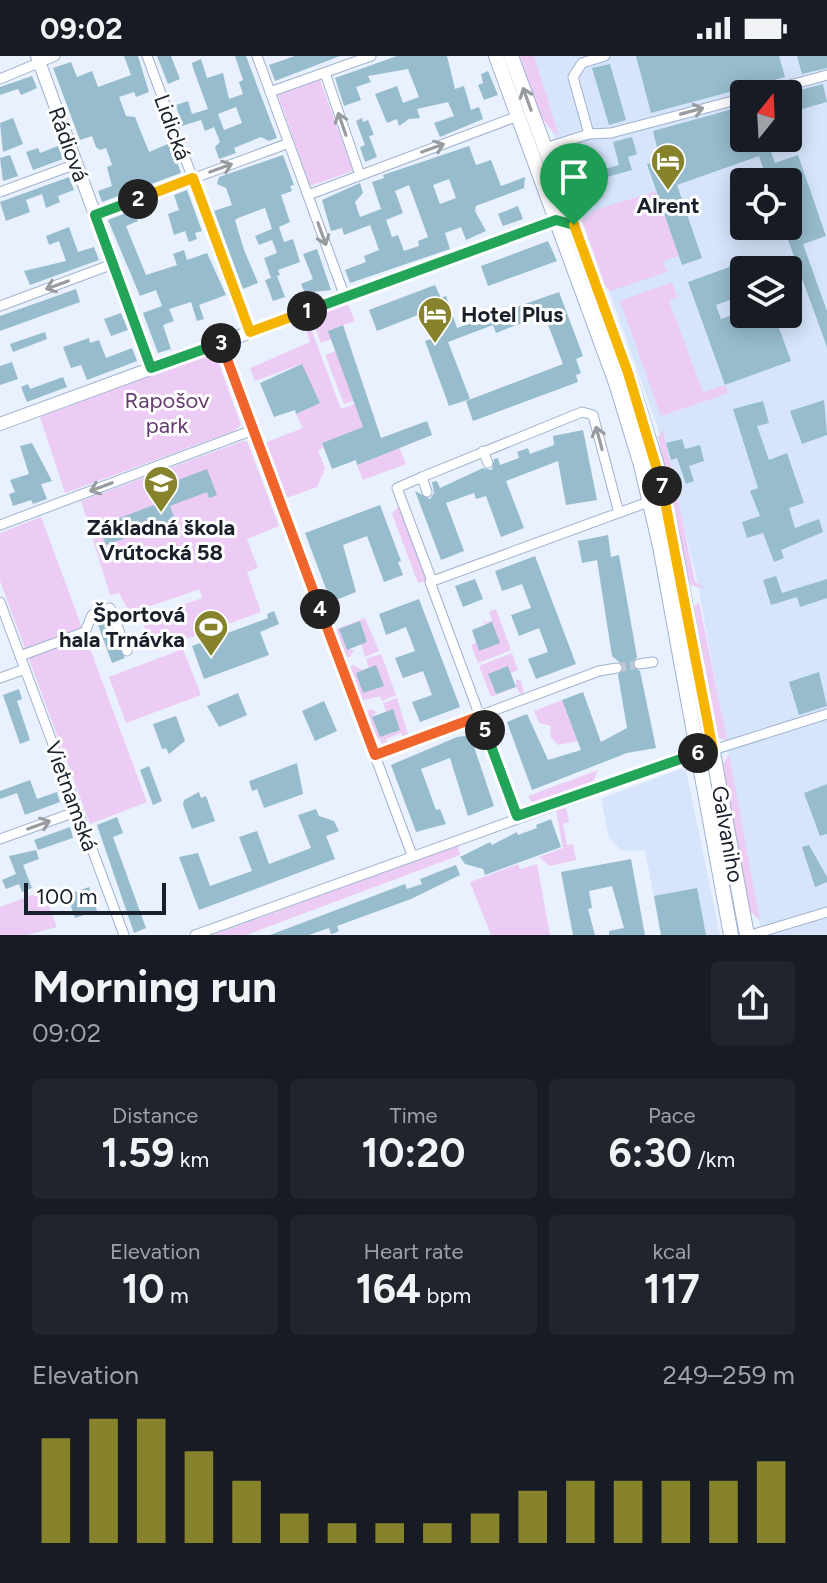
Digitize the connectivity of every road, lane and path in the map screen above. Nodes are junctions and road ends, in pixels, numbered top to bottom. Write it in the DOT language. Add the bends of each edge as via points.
graph roads {
  1 [pos="55,56"];
  2 [pos="147,56"];
  3 [pos="257,56"];
  4 [pos="371,56"];
  5 [pos="496,56"];
  6 [pos="511,56"];
  7 [pos="605,56"];
  8 [pos="38,59"];
  9 [pos="325,73"];
  10 [pos="827,75"];
  11 [pos="0,79"];
  12 [pos="802,82"];
  13 [pos="270,92"];
  14 [pos="730,102"];
  15 [pos="518,116"];
  16 [pos="589,134"];
  17 [pos="289,143"];
  18 [pos="545,148"];
  19 [pos="76,164"];
  20 [pos="360,175"];
  21 [pos="193,178"];
  22 [pos="0,192"];
  23 [pos="308,195"];
  24 [pos="95,215"];
  25 [pos="556,220"];
  26 [pos="574,225"];
  27 [pos="113,264"];
  28 [pos="345,297"];
  29 [pos="0,306"];
  30 [pos="250,332"];
  31 [pos="221,343"];
  32 [pos="151,368"];
  33 [pos="0,424"];
  34 [pos="253,430"];
  35 [pos="483,451"];
  36 [pos="488,463"];
  37 [pos="422,477"];
  38 [pos="427,492"];
  39 [pos="651,501"];
  40 [pos="619,513"];
  41 [pos="0,525"];
  42 [pos="431,582"];
  43 [pos="0,602"];
  44 [pos="127,651"];
  45 [pos="20,656"];
  46 [pos="653,662"];
  47 [pos="639,664"];
  48 [pos="617,668"];
  49 [pos="25,669"];
  50 [pos="0,678"];
  51 [pos="827,714"];
  52 [pos="480,716"];
  53 [pos="705,752"];
  54 [pos="375,755"];
  55 [pos="78,811"];
  56 [pos="517,816"];
  57 [pos="0,839"];
  58 [pos="412,855"];
  59 [pos="827,912"];
  60 [pos="124,935"];
  61 [pos="195,935"];
  62 [pos="731,935"];
  63 [pos="749,935"];
  1 -- 8 [label="street"];
  2 -- 21 [label="street, Lidická"];
  3 -- 13 [label="street"];
  4 -- 9 [label="street"];
  5 -- 15 [label="main road, Galvaniho"];
  18 -- 6 [label="main road, Galvaniho, one-way"];
  7 -- 16 [label="street" via="582,63 574,72"];
  8 -- 11 [label="street"];
  8 -- 19 [label="street, Rádiová"];
  9 -- 13 [label="street"];
  20 -- 9 [label="street, one-way"];
  10 -- 12 [label="street"];
  13 -- 17 [label="street"];
  16 -- 14 [label="street, one-way"];
  20 -- 15 [label="street, one-way"];
  15 -- 25 [label="main road, Galvaniho"];
  16 -- 18 [label="street"];
  21 -- 17 [label="street, one-way"];
  17 -- 23 [label="street"];
  18 -- 26 [label="main road, Galvaniho"];
  19 -- 22 [label="street"];
  19 -- 24 [label="street, Rádiová"];
  20 -- 23 [label="street"];
  21 -- 24 [label="street"];
  21 -- 30 [label="street, Lidická"];
  23 -- 28 [label="street, one-way"];
  24 -- 27 [label="street, Rádiová"];
  25 -- 26 [label="main road"];
  25 -- 28 [label="street"];
  25 -- 39 [label="main road, Galvaniho" via="625,411"];
  26 -- 53 [label="main road, Galvaniho" via="656,462"];
  27 -- 29 [label="street, one-way"];
  27 -- 32 [label="street, Rádiová"];
  28 -- 30 [label="street"];
  30 -- 31 [label="street"];
  31 -- 32 [label="street"];
  31 -- 34 [label="street"];
  32 -- 33 [label="street"];
  34 -- 41 [label="street, one-way"];
  34 -- 54 [label="street"];
  35 -- 36 [label="street"];
  35 -- 37 [label="street"];
  40 -- 35 [label="street, one-way" via="593,415 582,412"];
  37 -- 38 [label="street"];
  37 -- 42 [label="street" via="397,488"];
  39 -- 40 [label="street"];
  39 -- 53 [label="main road, Galvaniho"];
  40 -- 42 [label="street"];
  42 -- 52 [label="street"];
  43 -- 45 [label="street, Vietnamská"];
  44 -- 45 [label="street" via="110,608 92,615 85,632"];
  45 -- 49 [label="street, Vietnamská"];
  46 -- 47 [label="street"];
  48 -- 52 [label="street"];
  49 -- 50 [label="street"];
  49 -- 55 [label="street, Vietnamská"];
  51 -- 53 [label="street"];
  52 -- 54 [label="street"];
  52 -- 56 [label="street"];
  53 -- 56 [label="street"];
  53 -- 62 [label="main road, Galvaniho"];
  53 -- 63 [label="main road, Galvaniho"];
  54 -- 58 [label="street"];
  57 -- 55 [label="street, one-way"];
  55 -- 60 [label="street, Vietnamská"];
  56 -- 58 [label="street"];
  58 -- 61 [label="street"];
  59 -- 63 [label="street"];
}
